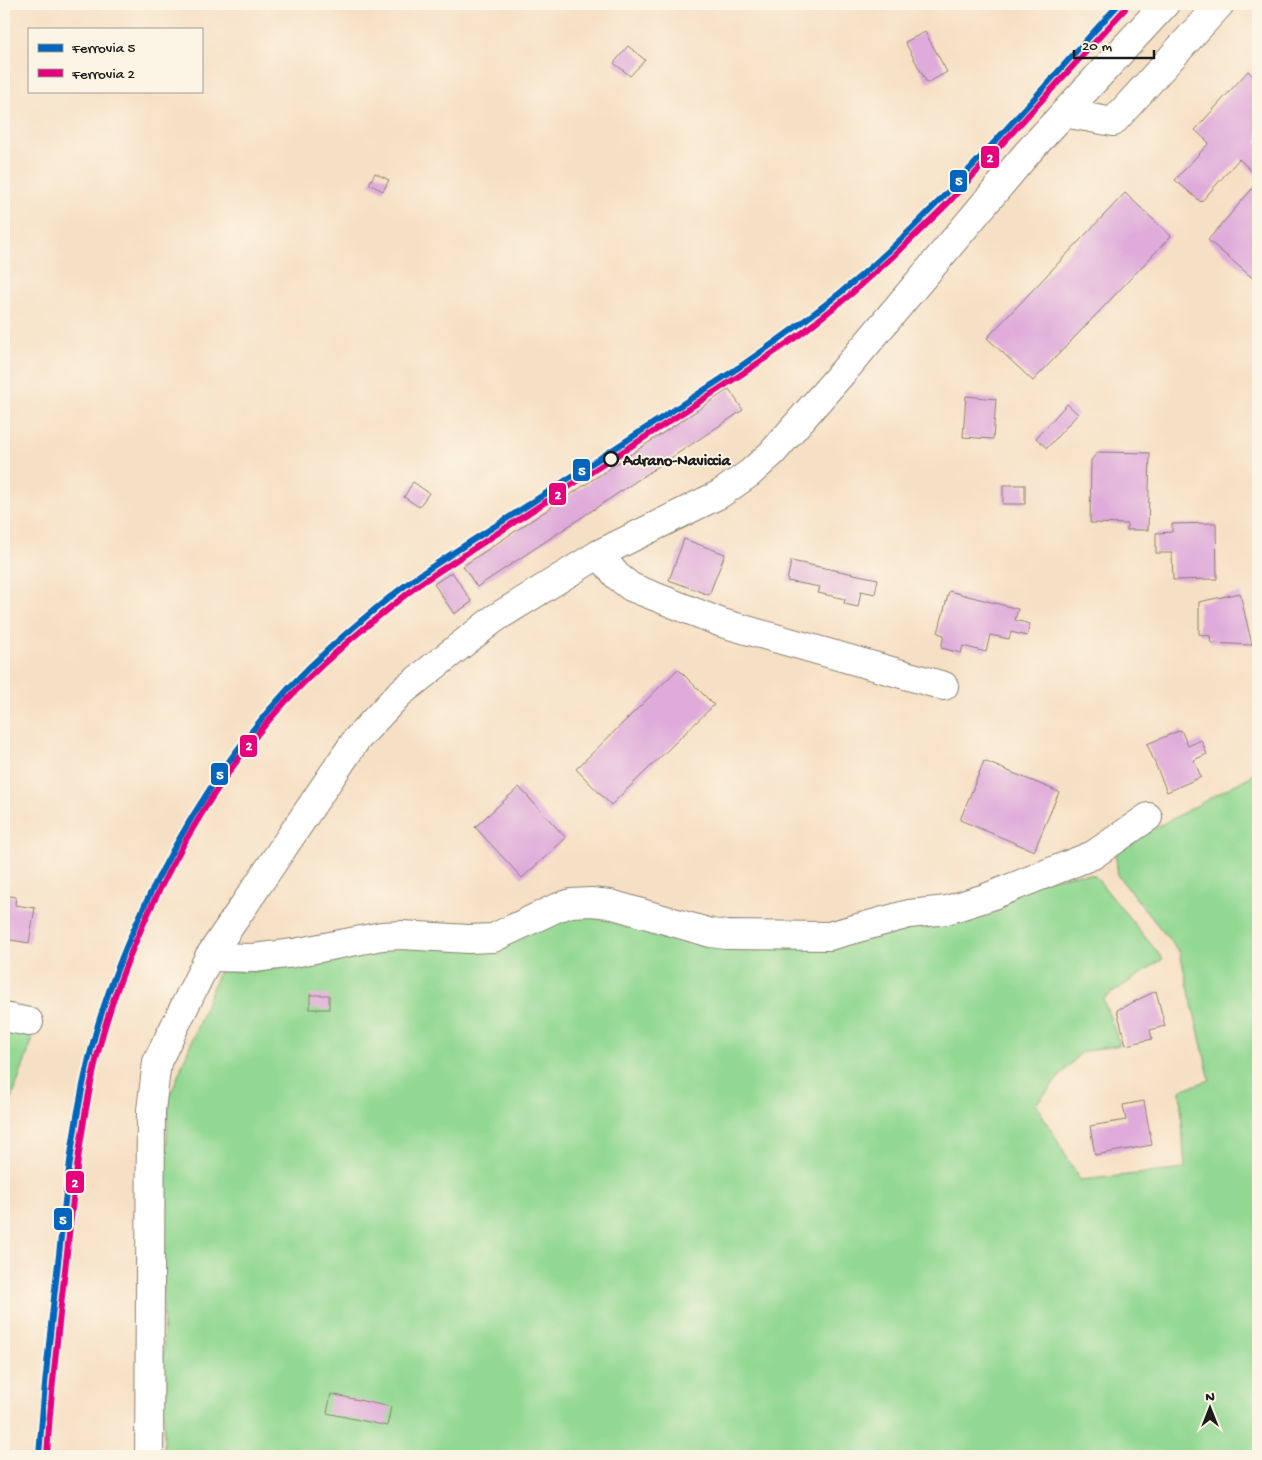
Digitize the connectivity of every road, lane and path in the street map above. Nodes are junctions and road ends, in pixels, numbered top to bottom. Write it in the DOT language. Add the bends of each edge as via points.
graph roads {
  1 [pos="1165,4"];
  2 [pos="1220,4"];
  3 [pos="1064,113"];
  4 [pos="599,554"];
  5 [pos="944,686"];
  6 [pos="1148,817"];
  7 [pos="209,957"];
  8 [pos="149,1456"];
  1 -- 3 [label="main road"];
  2 -- 3 [label="main road" via="1113,122"];
  3 -- 4 [label="main road" via="849,365 750,473 720,494"];
  4 -- 5 [label="main road" via="631,587 722,623"];
  4 -- 7 [label="main road" via="494,618 399,694 356,740"];
  6 -- 7 [label="main road" via="1093,855 988,897 947,910 909,914 829,936 711,933 610,904 591,902 556,908 493,938 382,936 254,958"];
  7 -- 8 [label="main road" via="157,1062 151,1110"];
}
